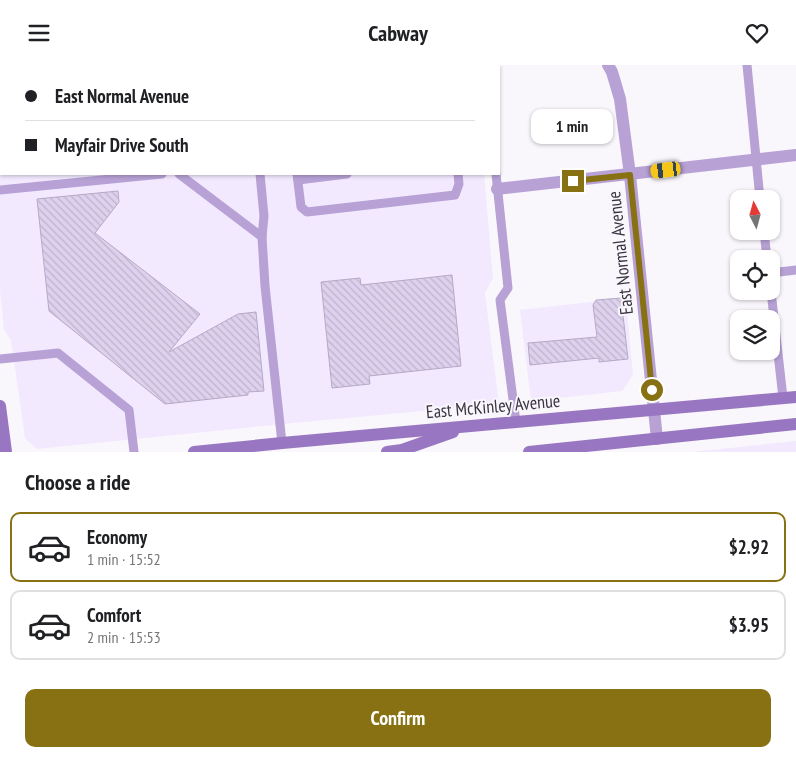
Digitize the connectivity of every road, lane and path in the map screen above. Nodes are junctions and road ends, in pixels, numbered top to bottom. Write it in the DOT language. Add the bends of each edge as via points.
graph roads {
  1 [pos="608,65"];
  2 [pos="747,65"];
  3 [pos="796,155"];
  4 [pos="757,160"];
  5 [pos="152,175"];
  6 [pos="180,175"];
  7 [pos="260,175"];
  8 [pos="331,175"];
  9 [pos="458,175"];
  10 [pos="496,175"];
  11 [pos="630,175"];
  12 [pos="297,177"];
  13 [pos="497,189"];
  14 [pos="0,190"];
  15 [pos="759,190"];
  16 [pos="262,237"];
  17 [pos="796,270"];
  18 [pos="780,272"];
  19 [pos="773,300"];
  20 [pos="0,359"];
  21 [pos="790,398"];
  22 [pos="0,406"];
  23 [pos="654,409"];
  24 [pos="516,422"];
  25 [pos="796,424"];
  26 [pos="470,426"];
  27 [pos="657,439"];
  28 [pos="280,447"];
  29 [pos="6,452"];
  30 [pos="134,452"];
  31 [pos="194,452"];
  32 [pos="387,452"];
  33 [pos="529,452"];
  1 -- 11 [label="street, East Normal Avenue" via="620,99"];
  2 -- 4 [label="lane"];
  3 -- 4 [label="street"];
  4 -- 11 [label="street"];
  4 -- 15 [label="lane"];
  5 -- 14 [label="lane"];
  6 -- 16 [label="lane"];
  7 -- 16 [label="lane" via="264,216"];
  8 -- 12 [label="lane"];
  9 -- 12 [label="lane" via="455,195 307,212 301,207"];
  10 -- 13 [label="lane"];
  11 -- 13 [label="street"];
  11 -- 23 [label="street, East Normal Avenue"];
  13 -- 24 [label="lane" via="508,287 500,300"];
  16 -- 28 [label="lane"];
  17 -- 18 [label="lane"];
  19 -- 21 [label="lane"];
  20 -- 30 [label="lane" via="58,353 129,410"];
  21 -- 23 [label="main road, East McKinley Avenue"];
  22 -- 29 [label="main road"];
  23 -- 24 [label="main road, East McKinley Avenue"];
  23 -- 27 [label="street, East Normal Avenue"];
  24 -- 26 [label="main road, East McKinley Avenue"];
  25 -- 27 [label="main road"];
  26 -- 28 [label="main road, East McKinley Avenue"];
  26 -- 32 [label="main road" via="402,450"];
  27 -- 33 [label="main road"];
  28 -- 31 [label="main road, East McKinley Avenue"];
}
